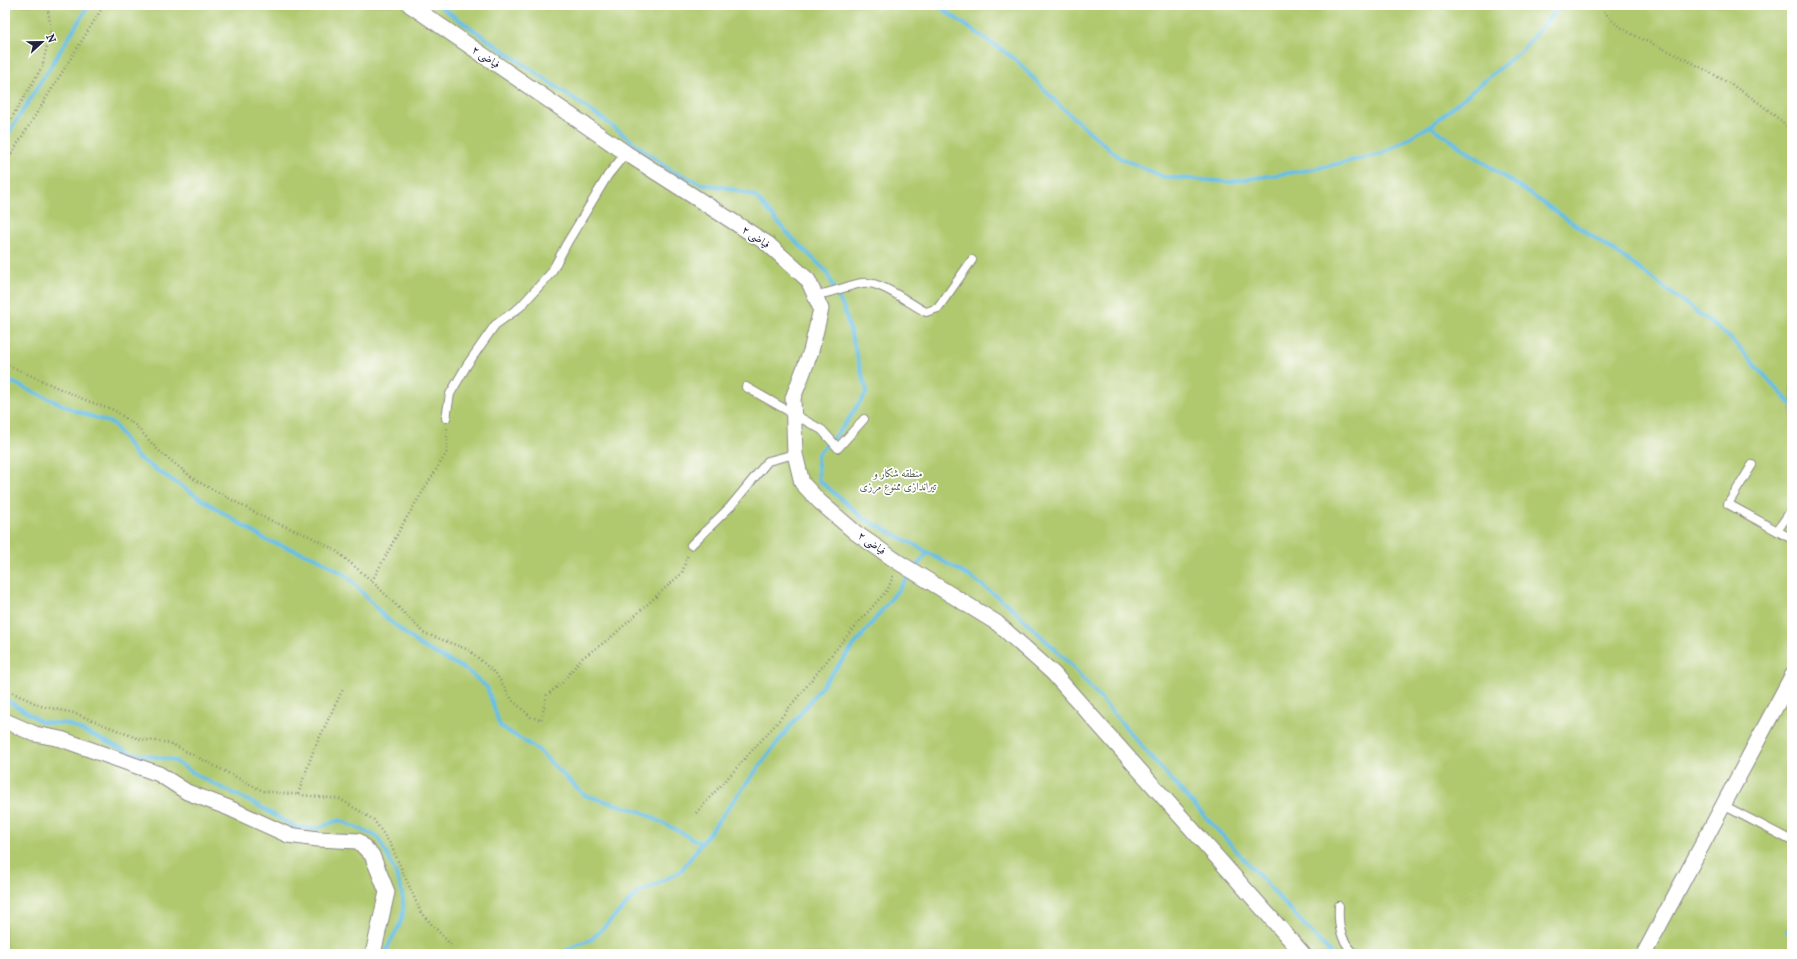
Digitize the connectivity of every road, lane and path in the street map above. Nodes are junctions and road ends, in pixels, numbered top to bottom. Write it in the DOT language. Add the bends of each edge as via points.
graph roads {
  1 [pos="47,5"];
  2 [pos="104,5"];
  3 [pos="410,5"];
  4 [pos="1598,5"];
  5 [pos="5,129"];
  6 [pos="1792,132"];
  7 [pos="626,153"];
  8 [pos="5,164"];
  9 [pos="972,260"];
  10 [pos="815,295"];
  11 [pos="5,364"];
  12 [pos="746,387"];
  13 [pos="794,415"];
  14 [pos="446,418"];
  15 [pos="864,420"];
  16 [pos="795,454"];
  17 [pos="1752,465"];
  18 [pos="1792,508"];
  19 [pos="1777,531"];
  20 [pos="1792,539"];
  21 [pos="691,545"];
  22 [pos="903,565"];
  23 [pos="372,581"];
  24 [pos="1792,676"];
  25 [pos="5,689"];
  26 [pos="343,689"];
  27 [pos="5,720"];
  28 [pos="298,794"];
  29 [pos="1723,805"];
  30 [pos="696,813"];
  31 [pos="1792,841"];
  32 [pos="1339,906"];
  33 [pos="453,948"];
  34 [pos="373,954"];
  35 [pos="1303,954"];
  36 [pos="1355,954"];
  37 [pos="1644,954"];
  1 -- 5 [label="path" via="51,29 42,67"];
  2 -- 8 [label="path"];
  3 -- 7 [label="street, فیاضی ۲"];
  4 -- 6 [label="path" via="1614,22 1640,39 1700,67 1743,92 1778,117"];
  7 -- 10 [label="street, فیاضی ۲" via="768,244 808,280"];
  7 -- 14 [label="lane" via="608,174 551,273 520,307 495,325 467,365 450,394"];
  9 -- 10 [label="lane" via="938,308 926,312 880,285 864,282"];
  10 -- 13 [label="street, فیاضی ۲" via="821,309 811,351 793,398"];
  11 -- 23 [label="path" via="84,400 114,410 135,425 158,450 194,480 267,519 335,550"];
  12 -- 13 [label="lane"];
  13 -- 15 [label="lane" via="822,430 838,448"];
  13 -- 16 [label="street, فیاضی ۲"];
  14 -- 23 [label="path" via="447,452"];
  16 -- 21 [label="lane" via="768,461 730,507"];
  16 -- 22 [label="street, فیاضی ۲" via="802,483 820,502 856,533"];
  17 -- 19 [label="lane" via="1728,504"];
  18 -- 19 [label="lane"];
  19 -- 20 [label="lane"];
  21 -- 23 [label="path" via="682,573 609,639 582,658 562,683 547,695 541,720 531,717 513,701 496,674 469,650 424,633"];
  22 -- 30 [label="path" via="888,589 776,724"];
  22 -- 35 [label="street, فیاضی ۲" via="997,623 1053,673"];
  24 -- 29 [label="street"];
  25 -- 28 [label="path" via="40,706 74,714 139,739 170,743 263,791"];
  26 -- 28 [label="path" via="314,749"];
  27 -- 34 [label="street" via="35,734 61,739 159,774 187,792 288,835 358,841 372,855 387,892"];
  28 -- 33 [label="path" via="340,800 374,820 391,845 421,913"];
  29 -- 31 [label="lane"];
  29 -- 37 [label="street"];
  32 -- 36 [label="lane" via="1339,923 1346,945"];
}
